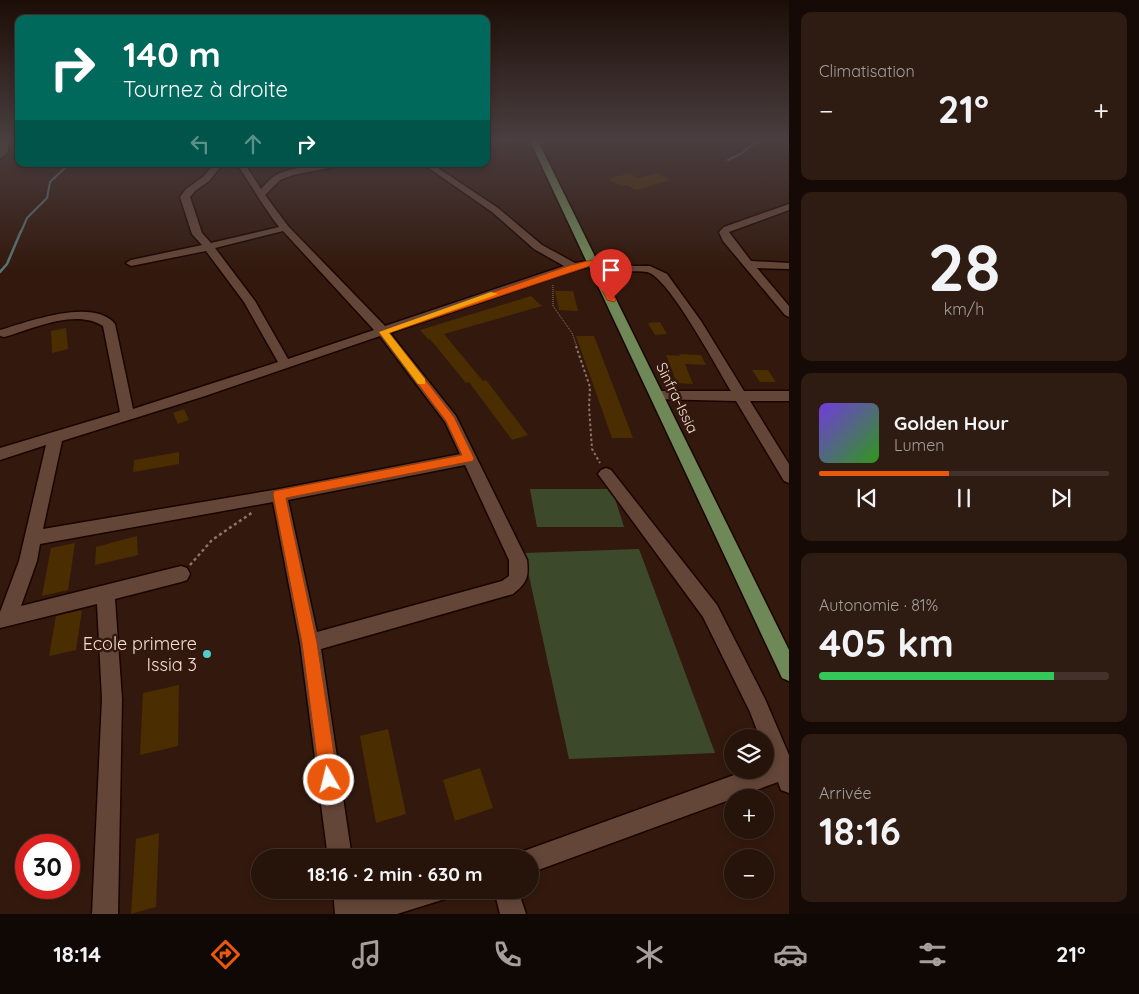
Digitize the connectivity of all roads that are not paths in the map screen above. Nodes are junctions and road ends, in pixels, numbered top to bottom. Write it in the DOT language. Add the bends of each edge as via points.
graph roads {
  1 [pos="198,184"];
  2 [pos="254,184"];
  3 [pos="272,184"];
  4 [pos="456,184"];
  5 [pos="554,184"];
  6 [pos="260,196"];
  7 [pos="789,207"];
  8 [pos="285,228"];
  9 [pos="209,248"];
  10 [pos="131,264"];
  11 [pos="748,264"];
  12 [pos="594,266"];
  13 [pos="789,266"];
  14 [pos="573,267"];
  15 [pos="789,313"];
  16 [pos="383,332"];
  17 [pos="4,333"];
  18 [pos="285,364"];
  19 [pos="740,395"];
  20 [pos="658,396"];
  21 [pos="789,396"];
  22 [pos="127,415"];
  23 [pos="55,437"];
  24 [pos="0,454"];
  25 [pos="469,458"];
  26 [pos="606,474"];
  27 [pos="789,477"];
  28 [pos="279,495"];
  29 [pos="34,538"];
  30 [pos="181,574"];
  31 [pos="105,592"];
  32 [pos="4,619"];
  33 [pos="310,643"];
  34 [pos="789,671"];
  35 [pos="786,775"];
  36 [pos="339,849"];
  37 [pos="539,858"];
  38 [pos="346,899"];
  39 [pos="405,899"];
  40 [pos="509,899"];
  41 [pos="105,914"];
  42 [pos="348,914"];
  43 [pos="353,914"];
  44 [pos="513,914"];
  1 -- 9 [label="street" via="185,197 197,234"];
  2 -- 6 [label="street"];
  3 -- 6 [label="street"];
  4 -- 14 [label="street" via="495,210 538,247"];
  5 -- 12 [label="main road, Sinfra-Issia"];
  6 -- 8 [label="street"];
  7 -- 11 [label="street" via="750,219 724,232"];
  8 -- 9 [label="street"];
  8 -- 16 [label="street"];
  9 -- 10 [label="street"];
  9 -- 18 [label="street" via="249,302"];
  11 -- 13 [label="street"];
  11 -- 15 [label="street"];
  12 -- 14 [label="street"];
  12 -- 19 [label="street" via="650,269 664,276"];
  12 -- 20 [label="main road, Sinfra-Issia"];
  14 -- 16 [label="street"];
  16 -- 18 [label="street"];
  16 -- 25 [label="street" via="451,420"];
  17 -- 22 [label="street" via="59,318 94,316 104,319 109,324"];
  18 -- 22 [label="street"];
  19 -- 20 [label="street"];
  19 -- 21 [label="street"];
  19 -- 27 [label="street"];
  20 -- 34 [label="main road, Sinfra-Issia"];
  22 -- 23 [label="street"];
  23 -- 24 [label="street"];
  23 -- 29 [label="street"];
  25 -- 28 [label="street"];
  25 -- 33 [label="street" via="518,560 517,580 507,588"];
  26 -- 35 [label="street" via="710,611 758,706"];
  28 -- 29 [label="street"];
  28 -- 33 [label="street"];
  29 -- 32 [label="street"];
  30 -- 31 [label="street"];
  31 -- 32 [label="street"];
  31 -- 41 [label="street" via="112,699"];
  33 -- 36 [label="street"];
  35 -- 37 [label="street"];
  38 -- 42 [label="street"];
  39 -- 43 [label="street"];
  40 -- 44 [label="street"];
}
